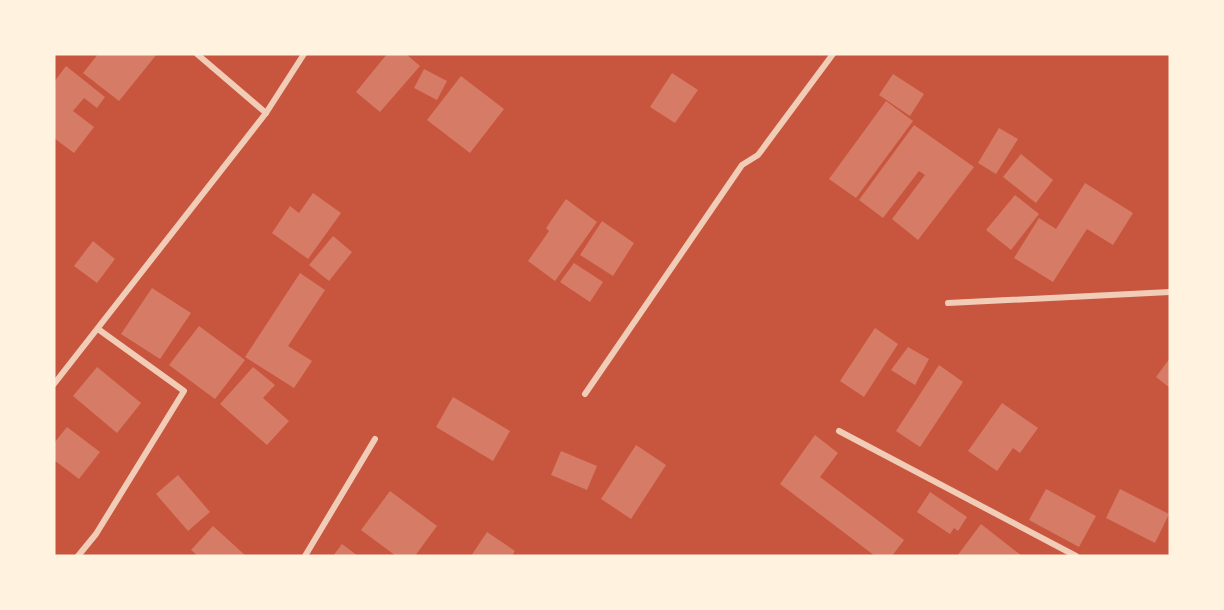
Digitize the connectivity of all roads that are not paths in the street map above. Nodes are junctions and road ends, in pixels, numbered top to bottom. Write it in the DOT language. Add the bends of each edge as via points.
graph roads {
  1 [pos="197,54"];
  2 [pos="304,54"];
  3 [pos="833,54"];
  4 [pos="266,113"];
  5 [pos="1170,292"];
  6 [pos="948,303"];
  7 [pos="98,329"];
  8 [pos="54,384"];
  9 [pos="585,394"];
  10 [pos="839,431"];
  11 [pos="375,439"];
  12 [pos="78,556"];
  13 [pos="305,556"];
  14 [pos="1076,556"];
  1 -- 4 [label="street"];
  2 -- 4 [label="street"];
  3 -- 9 [label="street" via="758,155 742,165"];
  4 -- 7 [label="street"];
  5 -- 6 [label="street"];
  7 -- 8 [label="street"];
  7 -- 12 [label="street" via="184,391 96,534"];
  10 -- 14 [label="street"];
  11 -- 13 [label="street"];
}
